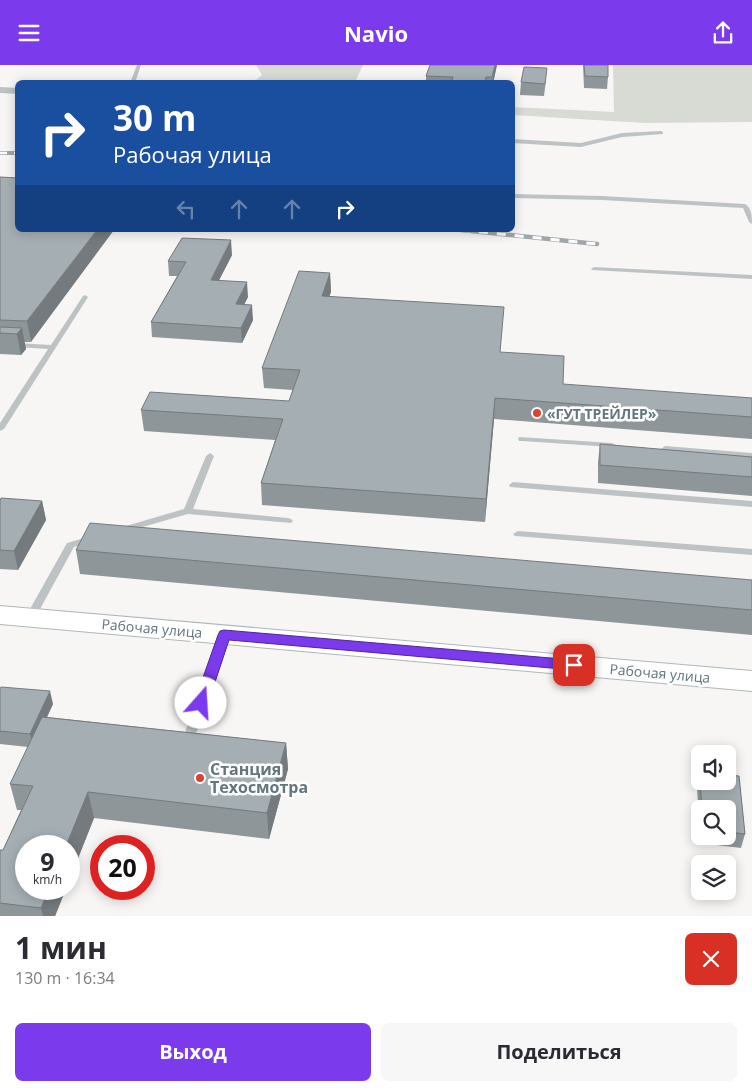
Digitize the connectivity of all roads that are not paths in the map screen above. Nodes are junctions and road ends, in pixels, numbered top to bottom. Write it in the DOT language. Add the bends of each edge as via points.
graph roads {
  1 [pos="139,65"];
  2 [pos="133,80"];
  3 [pos="0,91"];
  4 [pos="15,91"];
  5 [pos="662,133"];
  6 [pos="515,141"];
  7 [pos="515,196"];
  8 [pos="752,222"];
  9 [pos="594,269"];
  10 [pos="752,277"];
  11 [pos="85,297"];
  12 [pos="0,344"];
  13 [pos="53,347"];
  14 [pos="0,429"];
  15 [pos="522,439"];
  16 [pos="618,446"];
  17 [pos="656,449"];
  18 [pos="210,456"];
  19 [pos="752,456"];
  20 [pos="513,485"];
  21 [pos="752,504"];
  22 [pos="188,511"];
  23 [pos="288,521"];
  24 [pos="115,532"];
  25 [pos="518,534"];
  26 [pos="97,537"];
  27 [pos="752,552"];
  28 [pos="0,615"];
  29 [pos="30,618"];
  30 [pos="224,635"];
  31 [pos="752,681"];
  32 [pos="208,739"];
  1 -- 2 [label="lane"];
  3 -- 4 [label="street"];
  5 -- 6 [label="lane" via="622,135 581,145"];
  7 -- 8 [label="lane" via="746,207"];
  9 -- 10 [label="lane"];
  11 -- 13 [label="lane"];
  12 -- 13 [label="lane"];
  13 -- 14 [label="lane"];
  15 -- 16 [label="lane"];
  17 -- 19 [label="lane"];
  18 -- 22 [label="lane"];
  20 -- 21 [label="lane"];
  22 -- 23 [label="lane"];
  22 -- 24 [label="lane"];
  25 -- 27 [label="lane"];
  26 -- 29 [label="lane" via="70,545"];
  28 -- 29 [label="main road, Рабочая улица"];
  29 -- 30 [label="main road, Рабочая улица"];
  30 -- 31 [label="main road, Рабочая улица"];
  30 -- 32 [label="lane" via="189,738"];
}
